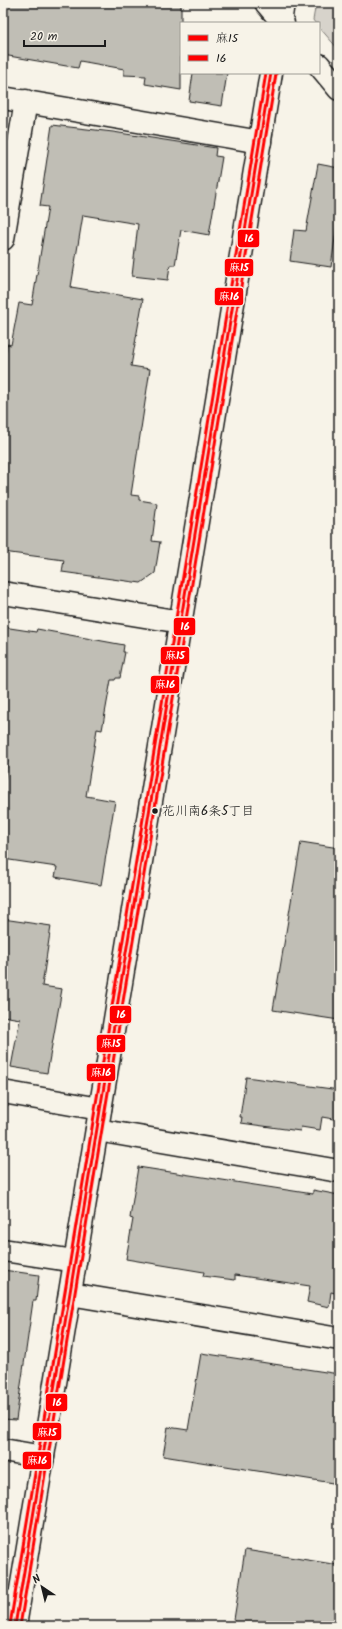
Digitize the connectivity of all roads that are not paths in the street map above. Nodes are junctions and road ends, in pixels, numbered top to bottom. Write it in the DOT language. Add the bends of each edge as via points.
graph roads {
  1 [pos="266,3"];
  2 [pos="281,17"];
  3 [pos="320,66"];
  4 [pos="271,74"];
  5 [pos="339,89"];
  6 [pos="3,98"];
  7 [pos="26,102"];
  8 [pos="260,142"];
  9 [pos="3,239"];
  10 [pos="3,592"];
  11 [pos="181,622"];
  12 [pos="3,1092"];
  13 [pos="100,1109"];
  14 [pos="97,1130"];
  15 [pos="339,1171"];
  16 [pos="3,1250"];
  17 [pos="75,1262"];
  18 [pos="70,1294"];
  19 [pos="339,1339"];
  20 [pos="3,1450"];
  21 [pos="43,1457"];
  22 [pos="11,1602"];
  23 [pos="15,1626"];
  1 -- 2 [label="street"];
  3 -- 5 [label="street"];
  4 -- 8 [label="street"];
  6 -- 7 [label="street"];
  7 -- 8 [label="street"];
  7 -- 9 [label="street"];
  8 -- 11 [label="street"];
  10 -- 11 [label="street"];
  11 -- 13 [label="street"];
  12 -- 13 [label="street"];
  13 -- 14 [label="street"];
  14 -- 15 [label="street"];
  14 -- 17 [label="street"];
  16 -- 17 [label="street"];
  17 -- 18 [label="street"];
  18 -- 19 [label="street"];
  18 -- 21 [label="street"];
  20 -- 21 [label="street"];
  21 -- 22 [label="street"];
  22 -- 23 [label="street"];
}
